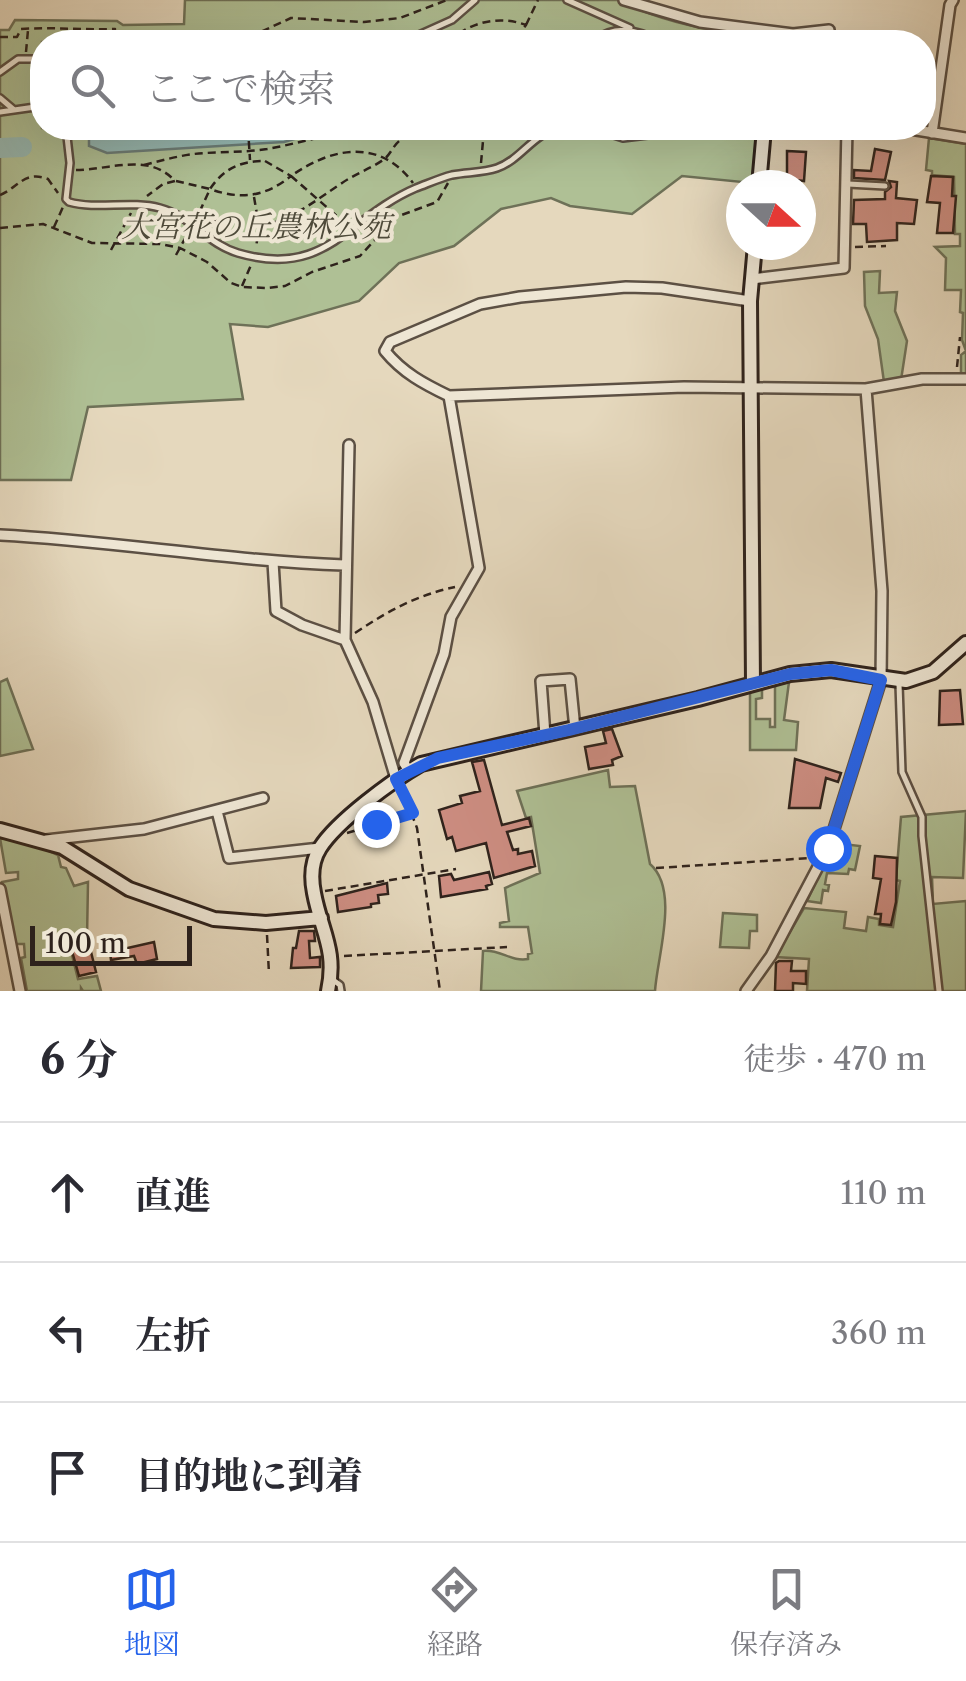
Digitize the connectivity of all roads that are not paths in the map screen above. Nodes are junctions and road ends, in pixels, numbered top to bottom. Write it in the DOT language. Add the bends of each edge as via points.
graph roads {
  1 [pos="475,0"];
  2 [pos="567,0"];
  3 [pos="624,0"];
  4 [pos="954,0"];
  5 [pos="424,30"];
  6 [pos="632,30"];
  7 [pos="763,30"];
  8 [pos="30,58"];
  9 [pos="0,72"];
  10 [pos="0,98"];
  11 [pos="936,104"];
  12 [pos="30,107"];
  13 [pos="13,109"];
  14 [pos="0,112"];
  15 [pos="936,134"];
  16 [pos="966,138"];
  17 [pos="67,140"];
  18 [pos="536,140"];
  19 [pos="761,140"];
  20 [pos="847,140"];
  21 [pos="760,170"];
  22 [pos="845,184"];
  23 [pos="885,186"];
  24 [pos="754,260"];
  25 [pos="752,279"];
  26 [pos="750,301"];
  27 [pos="961,379"];
  28 [pos="751,388"];
  29 [pos="866,389"];
  30 [pos="449,396"];
  31 [pos="349,445"];
  32 [pos="0,535"];
  33 [pos="273,562"];
  34 [pos="344,564"];
  35 [pos="345,640"];
  36 [pos="966,644"];
  37 [pos="881,680"];
  38 [pos="899,681"];
  39 [pos="753,682"];
  40 [pos="576,728"];
  41 [pos="545,735"];
  42 [pos="408,771"];
  43 [pos="396,779"];
  44 [pos="264,798"];
  45 [pos="217,811"];
  46 [pos="0,830"];
  47 [pos="43,840"];
  48 [pos="320,848"];
  49 [pos="0,889"];
  50 [pos="320,918"];
  51 [pos="329,985"];
  52 [pos="20,991"];
  53 [pos="341,991"];
  54 [pos="746,991"];
  55 [pos="938,991"];
  1 -- 5 [label="lane" via="452,20"];
  2 -- 6 [label="lane"];
  3 -- 7 [label="street" via="700,22"];
  4 -- 11 [label="street"];
  8 -- 9 [label="lane"];
  10 -- 13 [label="lane"];
  12 -- 13 [label="lane"];
  13 -- 14 [label="lane"];
  15 -- 16 [label="street"];
  17 -- 18 [label="lane" via="66,199 148,205 179,214 221,246 284,260 306,257 416,188 510,161"];
  19 -- 21 [label="street"];
  20 -- 22 [label="street"];
  22 -- 23 [label="lane"];
  22 -- 25 [label="street" via="844,268"];
  24 -- 25 [label="street"];
  25 -- 26 [label="street"];
  26 -- 28 [label="street"];
  26 -- 30 [label="street" via="626,287 520,296 480,304 390,342 385,351 393,360"];
  27 -- 29 [label="street"];
  28 -- 29 [label="street"];
  28 -- 30 [label="street"];
  28 -- 39 [label="street"];
  29 -- 37 [label="street" via="882,591"];
  30 -- 42 [label="street" via="479,568 450,616 444,654 404,762"];
  31 -- 34 [label="street"];
  32 -- 33 [label="street"];
  33 -- 34 [label="street"];
  33 -- 35 [label="street" via="276,611"];
  34 -- 35 [label="street"];
  35 -- 43 [label="street" via="374,702"];
  36 -- 38 [label="street" via="933,672"];
  37 -- 38 [label="street"];
  37 -- 39 [label="street" via="831,670"];
  37 -- 54 [label="street" via="822,860"];
  38 -- 55 [label="lane" via="902,772 923,823"];
  39 -- 40 [label="street"];
  40 -- 41 [label="street"];
  40 -- 41 [label="street" via="570,679 541,681"];
  41 -- 42 [label="street"];
  42 -- 43 [label="street"];
  43 -- 48 [label="street"];
  44 -- 45 [label="street"];
  45 -- 47 [label="street" via="144,829"];
  45 -- 48 [label="street" via="229,858"];
  46 -- 47 [label="street"];
  47 -- 50 [label="street" via="151,898 214,919"];
  48 -- 50 [label="street" via="311,874"];
  49 -- 52 [label="street"];
  50 -- 51 [label="street" via="332,957"];
  51 -- 53 [label="lane"];
}
